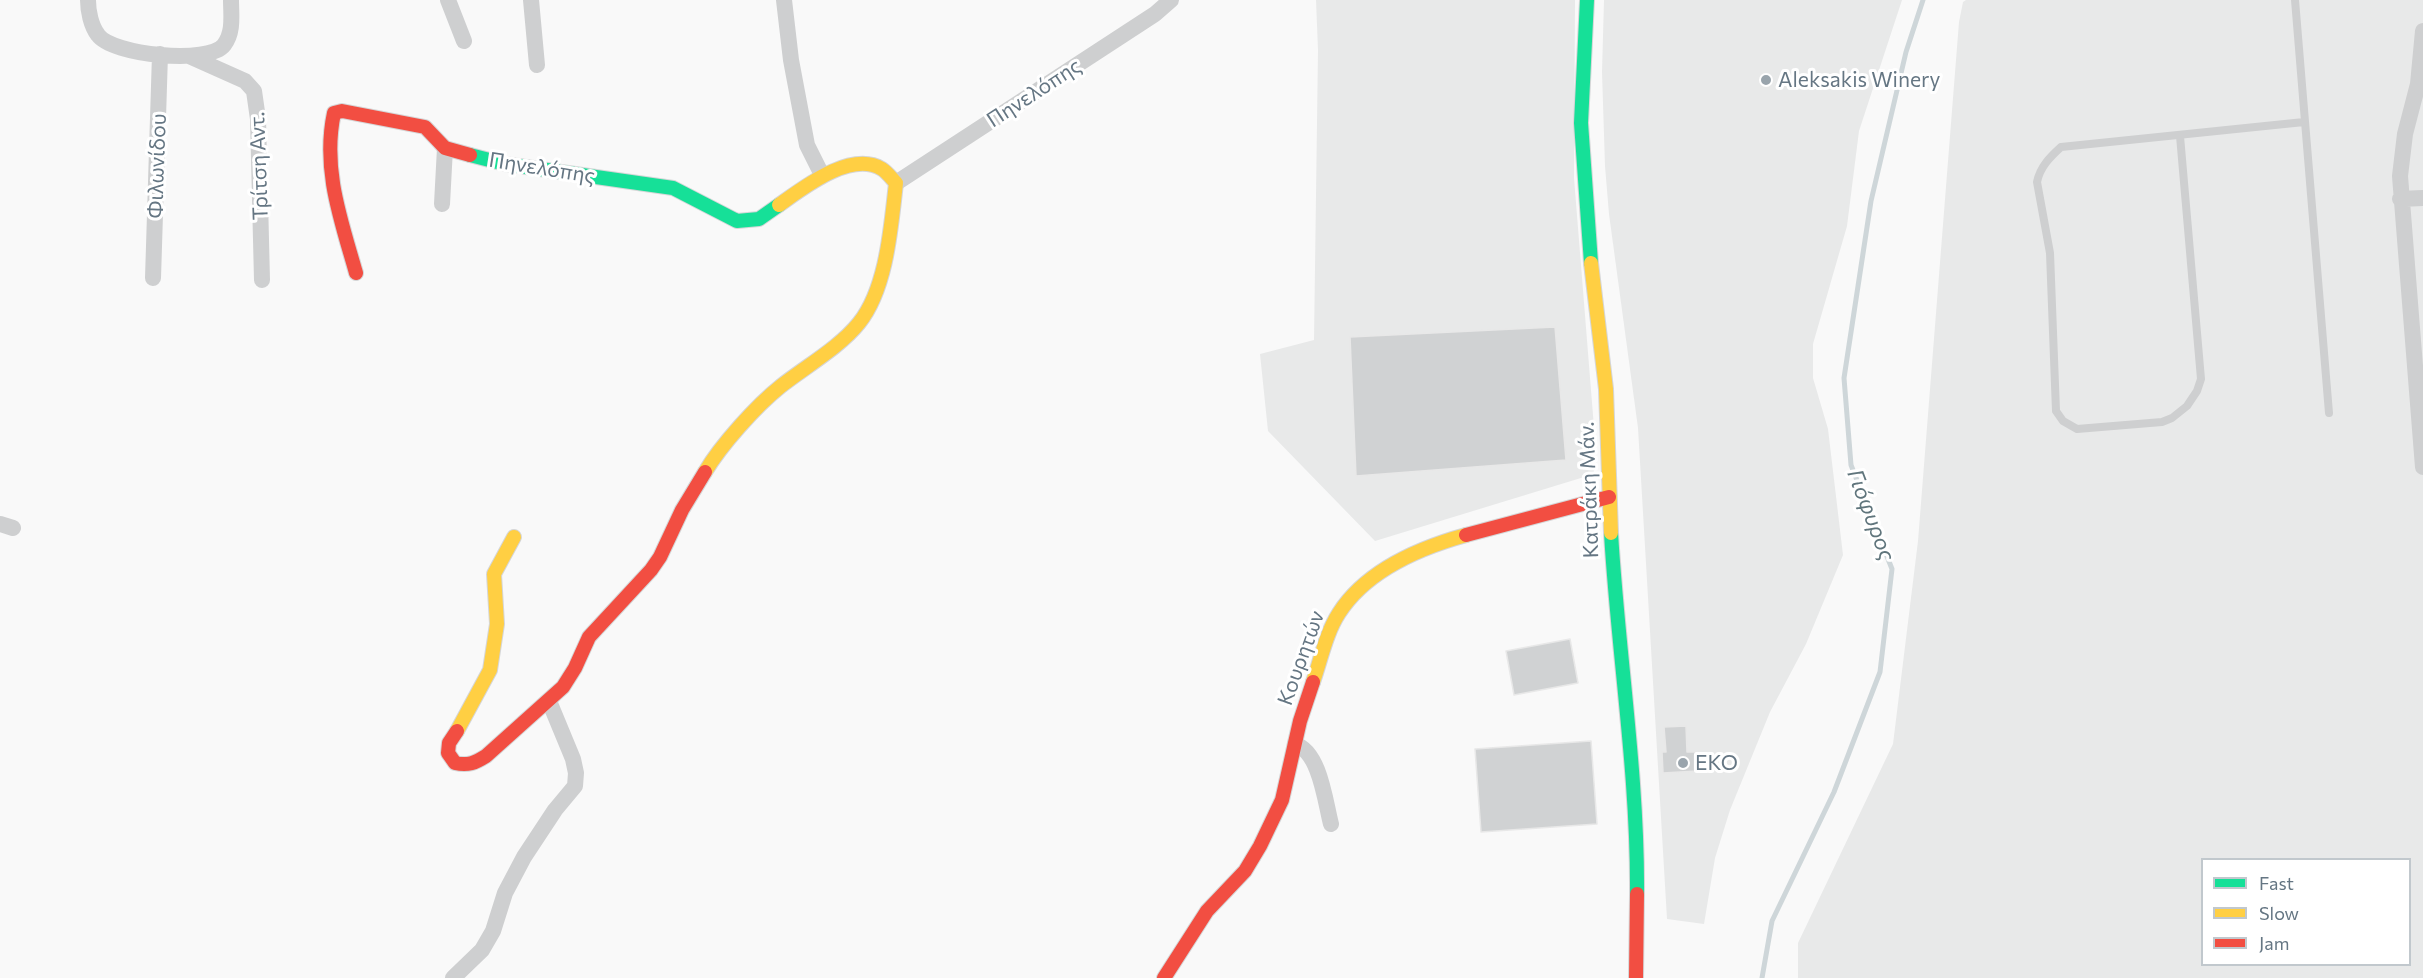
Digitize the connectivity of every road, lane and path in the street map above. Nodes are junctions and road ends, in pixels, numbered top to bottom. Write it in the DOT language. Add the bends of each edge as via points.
graph roads {
  1 [pos="88,0"];
  2 [pos="231,0"];
  3 [pos="448,0"];
  4 [pos="531,0"];
  5 [pos="784,0"];
  6 [pos="1171,0"];
  7 [pos="1587,0"];
  8 [pos="2295,0"];
  9 [pos="2423,31"];
  10 [pos="464,41"];
  11 [pos="160,54"];
  12 [pos="189,56"];
  13 [pos="537,65"];
  14 [pos="2304,122"];
  15 [pos="2180,136"];
  16 [pos="445,148"];
  17 [pos="822,175"];
  18 [pos="896,183"];
  19 [pos="2423,198"];
  20 [pos="2400,199"];
  21 [pos="442,204"];
  22 [pos="356,273"];
  23 [pos="153,278"];
  24 [pos="262,280"];
  25 [pos="2329,414"];
  26 [pos="2423,467"];
  27 [pos="1609,497"];
  28 [pos="514,537"];
  29 [pos="549,701"];
  30 [pos="1295,744"];
  31 [pos="1331,824"];
  32 [pos="453,978"];
  33 [pos="1164,978"];
  34 [pos="1636,978"];
  1 -- 11 [label="street" via="98,36 125,48"];
  2 -- 12 [label="street" via="231,30 224,45 210,54"];
  3 -- 10 [label="street"];
  4 -- 13 [label="street"];
  5 -- 17 [label="street" via="807,145"];
  6 -- 18 [label="street, Πηνελόπης"];
  7 -- 27 [label="street, Κατράκη Μάν." via="1581,123 1583,169 1606,389"];
  8 -- 14 [label="lane"];
  9 -- 20 [label="street" via="2418,84 2401,158"];
  11 -- 12 [label="street"];
  11 -- 23 [label="street, Φιλωνίδου"];
  12 -- 24 [label="street, Τρίτση Αντ." via="245,81 254,91"];
  14 -- 15 [label="lane"];
  14 -- 25 [label="lane"];
  15 -- 15 [label="lane" via="2061,147 2039,173 2037,182 2050,254 2056,411 2063,421 2077,429 2162,422 2181,412 2197,391 2201,379"];
  16 -- 17 [label="street, Πηνελόπης" via="505,164 673,188 737,221 759,219"];
  16 -- 21 [label="street"];
  16 -- 22 [label="street" via="425,127 351,111 334,113 331,170"];
  17 -- 18 [label="street, Πηνελόπης" via="861,164 882,169"];
  18 -- 29 [label="street" via="886,263 859,323 772,394 719,452 682,510 660,557 590,637 563,687"];
  19 -- 20 [label="street"];
  20 -- 26 [label="street"];
  27 -- 30 [label="street, Κουρητών" via="1433,544 1367,581 1346,602 1332,626"];
  27 -- 34 [label="street, Κατράκη Μάν." via="1616,617 1633,782"];
  28 -- 29 [label="street" via="494,574 497,624 490,670 449,743 448,753 455,763 474,765"];
  29 -- 32 [label="street" via="573,759 575,786 524,857 482,950"];
  30 -- 31 [label="street" via="1306,751 1315,765"];
  30 -- 33 [label="street, Κουρητών" via="1282,800 1250,865 1207,911"];
}
